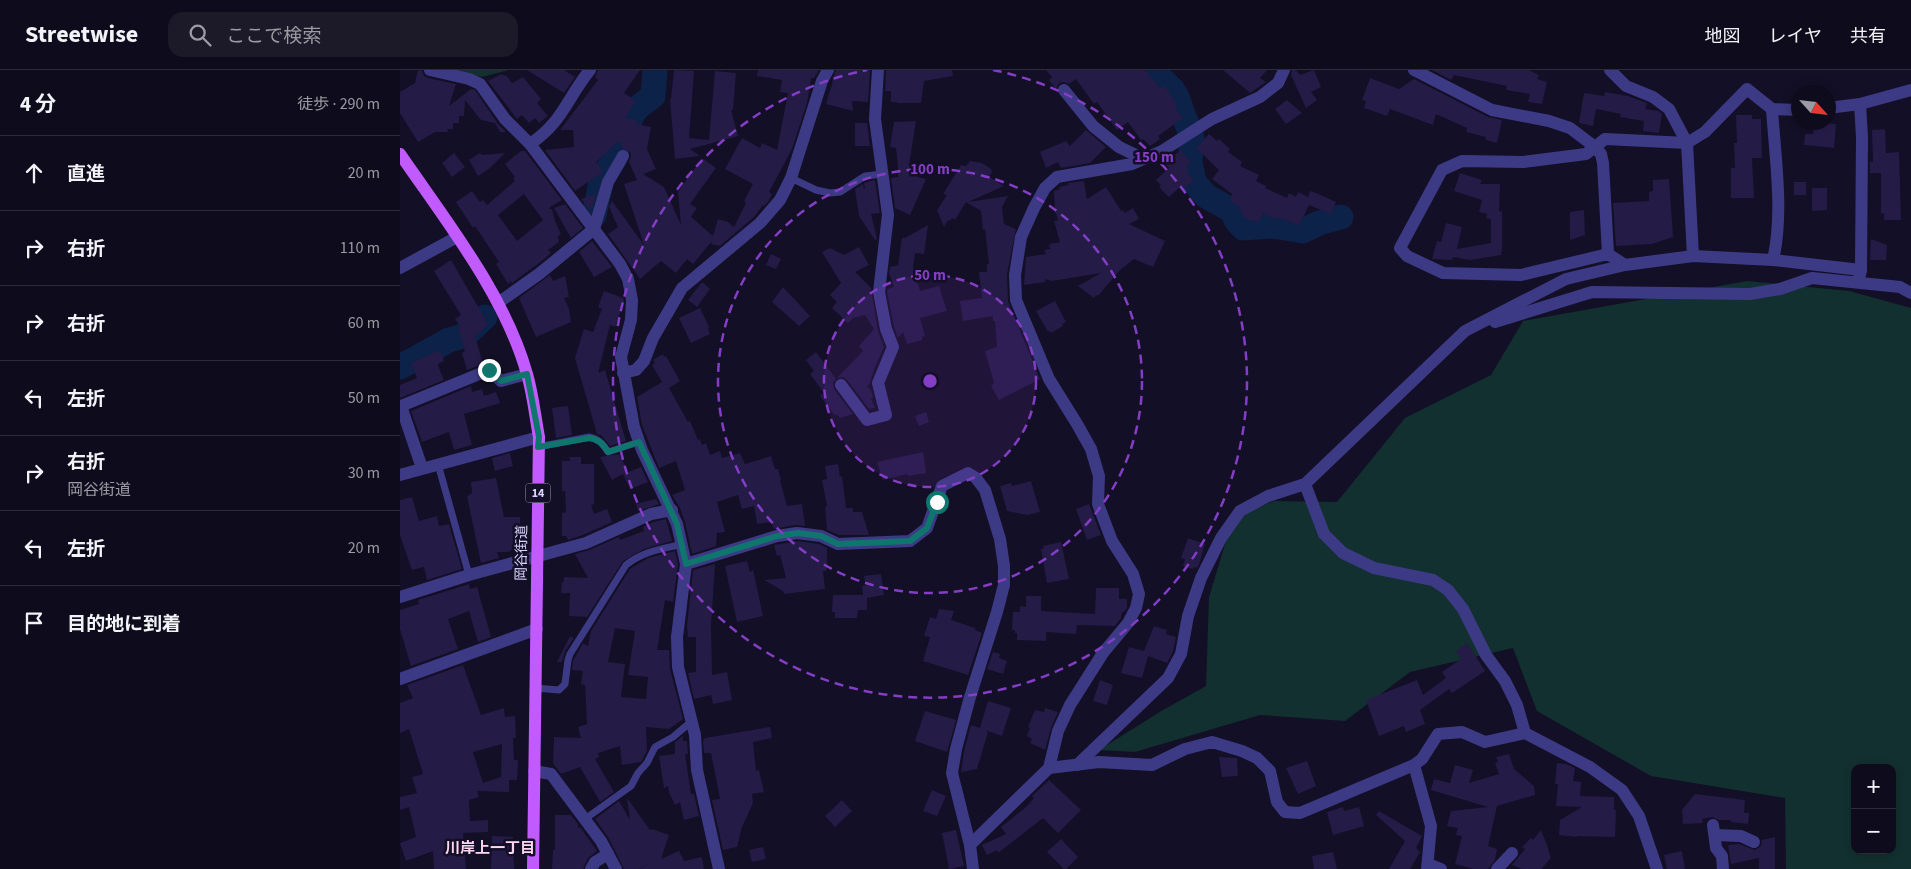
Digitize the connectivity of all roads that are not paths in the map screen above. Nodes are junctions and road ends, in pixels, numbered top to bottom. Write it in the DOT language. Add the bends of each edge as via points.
graph roads {
  1 [pos="430,70"];
  2 [pos="590,70"];
  3 [pos="828,70"];
  4 [pos="878,70"];
  5 [pos="1284,70"];
  6 [pos="1414,70"];
  7 [pos="1610,70"];
  8 [pos="1064,90"];
  9 [pos="1911,90"];
  10 [pos="1860,104"];
  11 [pos="1836,107"];
  12 [pos="1772,109"];
  13 [pos="1791,110"];
  14 [pos="1688,143"];
  15 [pos="530,144"];
  16 [pos="1595,147"];
  17 [pos="400,154"];
  18 [pos="623,156"];
  19 [pos="1144,159"];
  20 [pos="883,174"];
  21 [pos="791,178"];
  22 [pos="594,229"];
  23 [pos="457,237"];
  24 [pos="1608,254"];
  25 [pos="1693,256"];
  26 [pos="1773,260"];
  27 [pos="1625,265"];
  28 [pos="401,268"];
  29 [pos="1859,276"];
  30 [pos="1911,293"];
  31 [pos="498,303"];
  32 [pos="1465,331"];
  33 [pos="623,373"];
  34 [pos="527,374"];
  35 [pos="841,385"];
  36 [pos="401,402"];
  37 [pos="538,442"];
  38 [pos="639,442"];
  39 [pos="438,464"];
  40 [pos="422,468"];
  41 [pos="400,475"];
  42 [pos="1305,484"];
  43 [pos="672,510"];
  44 [pos="683,544"];
  45 [pos="538,556"];
  46 [pos="686,564"];
  47 [pos="469,575"];
  48 [pos="400,597"];
  49 [pos="537,630"];
  50 [pos="400,679"];
  51 [pos="535,688"];
  52 [pos="692,720"];
  53 [pos="1525,733"];
  54 [pos="1078,765"];
  55 [pos="1414,765"];
  56 [pos="1049,768"];
  57 [pos="534,772"];
  58 [pos="585,820"];
  59 [pos="1754,842"];
  60 [pos="970,845"];
  61 [pos="608,854"];
  62 [pos="1512,854"];
  63 [pos="1427,867"];
  64 [pos="533,869"];
  65 [pos="591,869"];
  66 [pos="616,869"];
  67 [pos="719,869"];
  68 [pos="973,869"];
  69 [pos="1441,869"];
  70 [pos="1497,869"];
  71 [pos="1656,869"];
  72 [pos="1723,869"];
  1 -- 15 [label="street" via="480,84 505,119"];
  2 -- 15 [label="street" via="556,122"];
  3 -- 21 [label="street"];
  4 -- 20 [label="street" via="875,119"];
  5 -- 19 [label="street" via="1278,83 1260,97 1212,119"];
  6 -- 16 [label="street" via="1492,110 1570,128"];
  7 -- 14 [label="street" via="1626,86 1653,97 1669,109"];
  8 -- 19 [label="street" via="1093,126 1119,147"];
  9 -- 10 [label="street"];
  10 -- 11 [label="street"];
  10 -- 29 [label="street"];
  12 -- 13 [label="street"];
  12 -- 14 [label="street" via="1747,89 1705,132"];
  12 -- 26 [label="street" via="1778,241"];
  14 -- 16 [label="street" via="1605,139"];
  14 -- 25 [label="street"];
  15 -- 22 [label="street"];
  16 -- 24 [label="street" via="1603,163"];
  16 -- 24 [label="street" via="1586,154 1523,162 1462,161 1442,170 1400,248 1407,256 1444,273 1521,275"];
  17 -- 23 [label="main road, 岡谷街道 / 14"];
  18 -- 22 [label="street" via="608,182"];
  19 -- 56 [label="street" via="1057,178 1045,188 1034,208 1021,237 1016,265 1016,300 1048,379 1091,449 1099,476 1098,504 1112,541 1133,574 1139,594 1128,623 1103,653 1070,705 1058,731"];
  20 -- 21 [label="lane" via="865,176 840,192 830,193"];
  20 -- 35 [label="street" via="888,215 879,292 893,347 878,383 886,415 867,420"];
  21 -- 33 [label="street" via="780,200 760,223 682,288 653,338 644,361 636,370"];
  22 -- 31 [label="street"];
  22 -- 33 [label="street" via="628,280 631,320 621,357"];
  23 -- 28 [label="street"];
  23 -- 31 [label="main road, 岡谷街道 / 14"];
  24 -- 27 [label="street"];
  25 -- 26 [label="street"];
  25 -- 27 [label="street"];
  26 -- 29 [label="street"];
  27 -- 32 [label="street" via="1566,279"];
  29 -- 30 [label="street"];
  29 -- 32 [label="street" via="1812,278 1750,294 1592,292"];
  31 -- 34 [label="main road, 岡谷街道 / 14"];
  32 -- 42 [label="street"];
  33 -- 38 [label="street"];
  34 -- 36 [label="street" via="501,381 489,370"];
  34 -- 37 [label="main road, 岡谷街道 / 14"];
  36 -- 40 [label="street"];
  37 -- 38 [label="lane" via="589,438 602,443 608,452"];
  37 -- 39 [label="street"];
  37 -- 45 [label="main road, 岡谷街道 / 14"];
  38 -- 43 [label="street"];
  39 -- 40 [label="street"];
  39 -- 47 [label="lane"];
  40 -- 41 [label="street"];
  42 -- 53 [label="street" via="1324,534 1343,553 1374,568 1432,580 1448,590 1463,609 1486,655 1505,681 1517,705"];
  42 -- 54 [label="street" via="1268,496 1240,511 1200,578 1181,654 1168,678"];
  43 -- 44 [label="street"];
  43 -- 45 [label="street" via="651,514 586,543"];
  44 -- 46 [label="street"];
  44 -- 51 [label="lane" via="648,552 626,565 570,654 565,684 558,690"];
  45 -- 47 [label="street"];
  45 -- 49 [label="main road, 岡谷街道 / 14"];
  46 -- 52 [label="street" via="677,637 678,667"];
  46 -- 60 [label="street" via="777,536 798,533 821,536 838,544 910,541 927,528 942,486 968,473 976,478 984,490 1000,539 1004,585 956,749 952,773"];
  47 -- 48 [label="street"];
  49 -- 50 [label="street"];
  49 -- 51 [label="main road, 岡谷街道 / 14"];
  51 -- 57 [label="main road, 岡谷街道 / 14"];
  52 -- 58 [label="lane" via="674,737 654,747 631,786"];
  52 -- 67 [label="street" via="697,770"];
  53 -- 55 [label="street" via="1485,742 1462,732 1438,734 1422,759"];
  53 -- 71 [label="street" via="1590,767 1622,790 1639,816"];
  54 -- 55 [label="street" via="1099,762 1152,765 1185,749 1212,742 1257,758 1270,771 1277,802 1286,812 1300,813"];
  54 -- 56 [label="street"];
  55 -- 63 [label="street" via="1431,826"];
  56 -- 60 [label="street"];
  57 -- 58 [label="street" via="551,774"];
  57 -- 64 [label="main road, 岡谷街道 / 14"];
  58 -- 61 [label="street"];
  59 -- 72 [label="street" via="1714,830"];
  60 -- 68 [label="street"];
  61 -- 65 [label="street" via="595,862"];
  61 -- 66 [label="street"];
  62 -- 70 [label="street"];
  63 -- 69 [label="street"];
}
